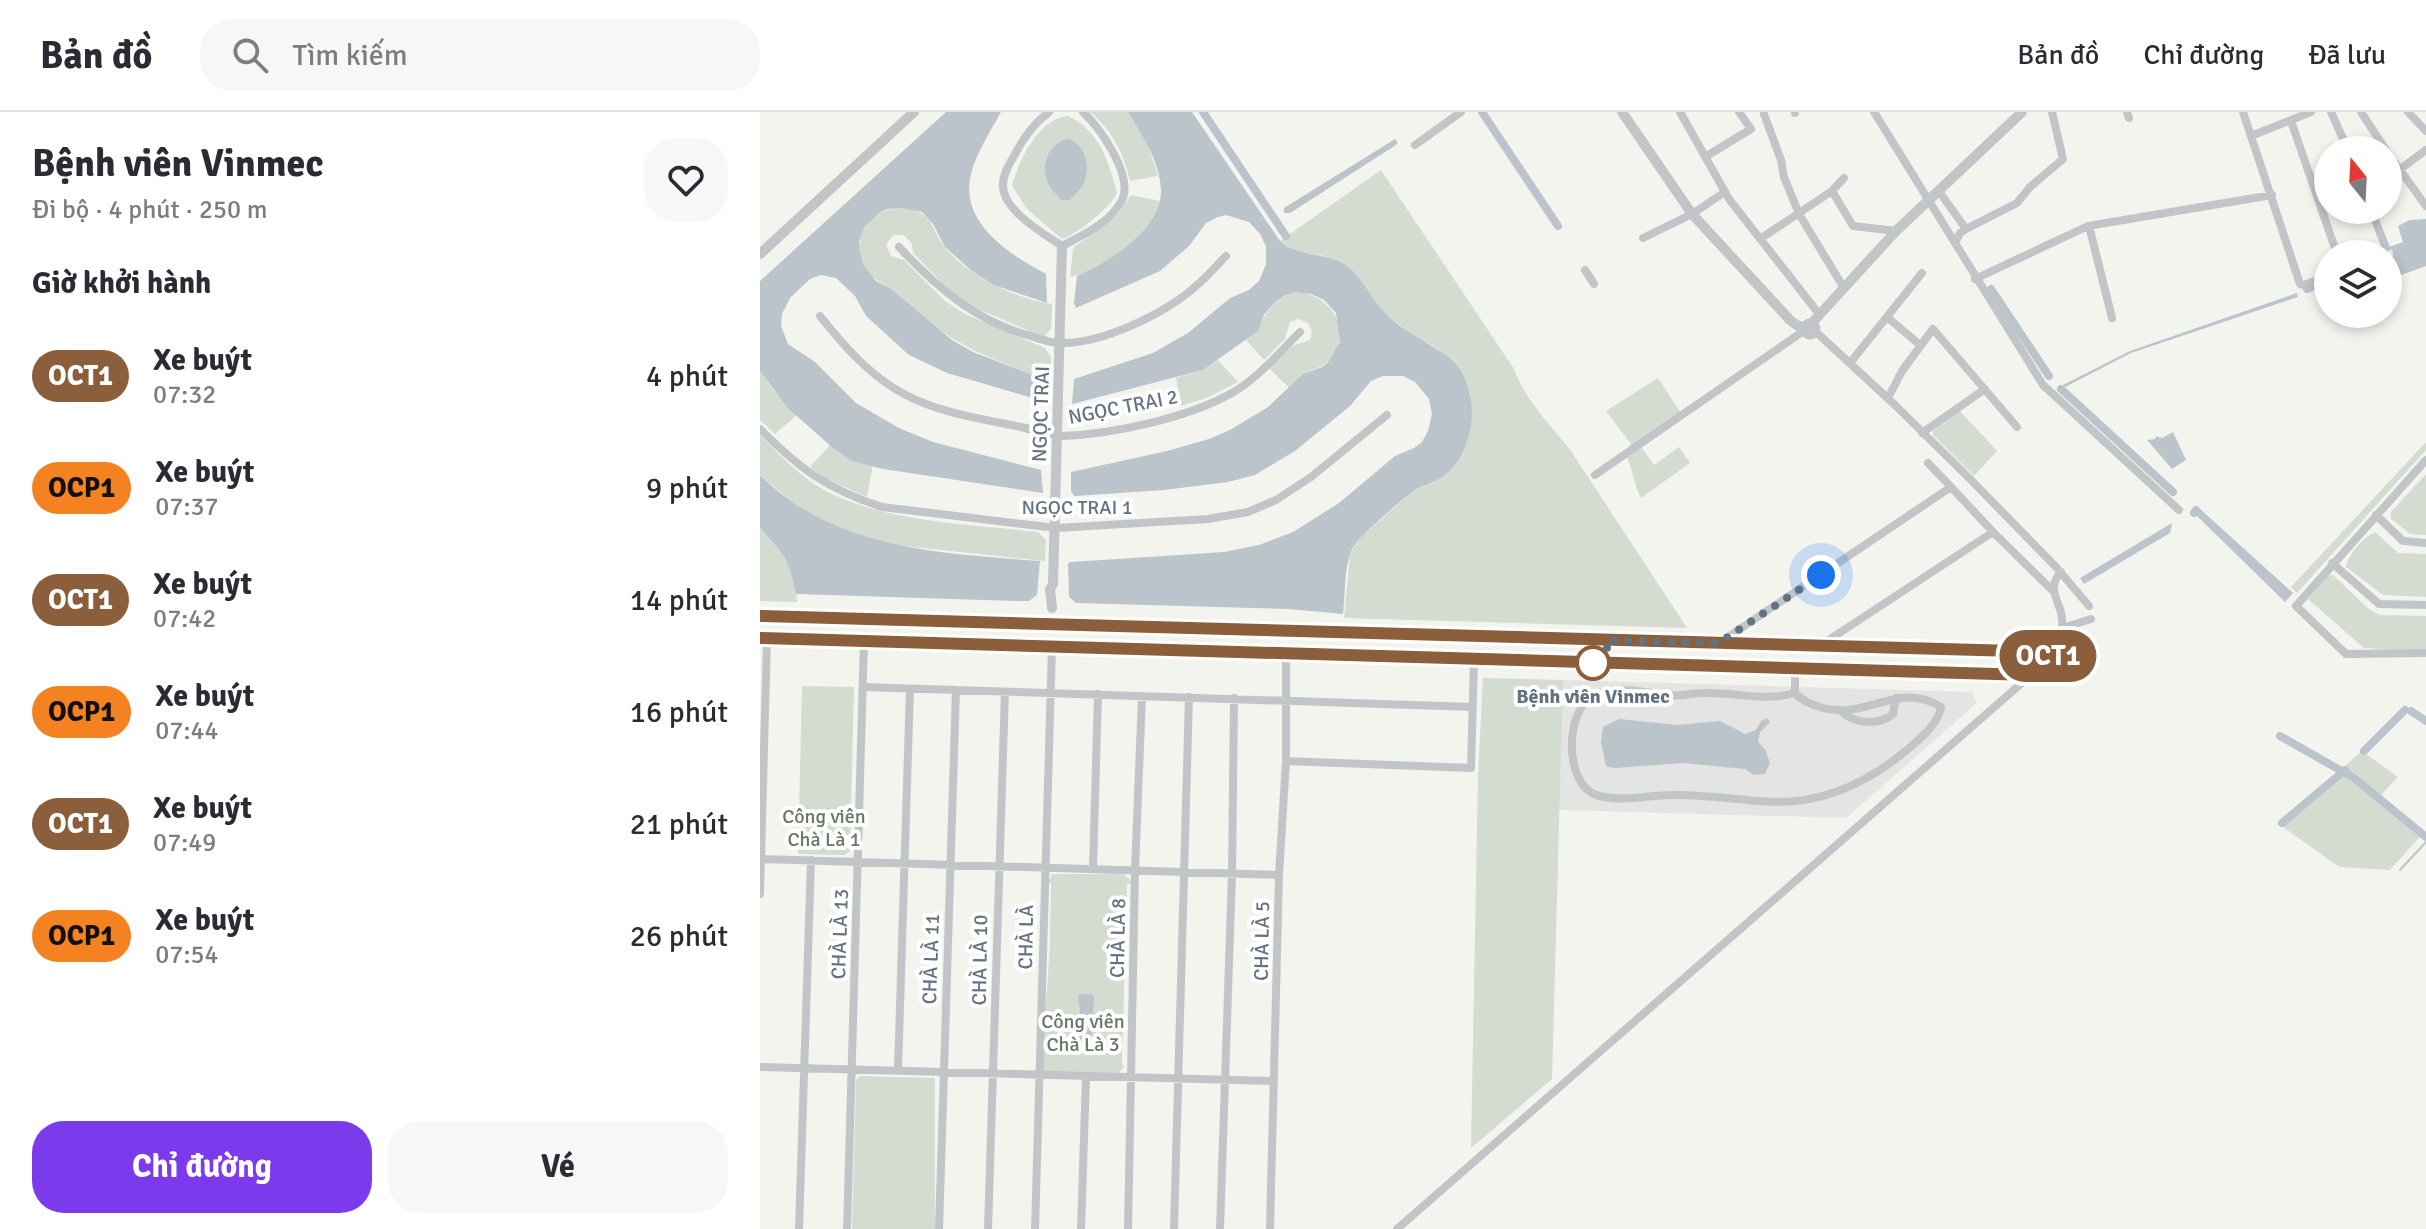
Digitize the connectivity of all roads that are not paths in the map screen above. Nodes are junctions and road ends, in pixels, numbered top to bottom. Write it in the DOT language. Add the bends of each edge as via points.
graph roads {
  1 [pos="914,112"];
  2 [pos="1049,112"];
  3 [pos="1083,112"];
  4 [pos="1461,112"];
  5 [pos="1622,112"];
  6 [pos="1680,112"];
  7 [pos="1739,112"];
  8 [pos="1874,112"];
  9 [pos="2022,112"];
  10 [pos="2052,112"];
  11 [pos="2243,112"];
  12 [pos="2284,112"];
  13 [pos="2311,112"];
  14 [pos="2331,112"];
  15 [pos="1764,113"];
  16 [pos="2364,113"];
  17 [pos="2410,113"];
  18 [pos="2290,122"];
  19 [pos="1751,129"];
  20 [pos="2426,131"];
  21 [pos="2251,136"];
  22 [pos="2342,136"];
  23 [pos="2378,136"];
  24 [pos="1415,145"];
  25 [pos="2426,150"];
  26 [pos="1712,156"];
  27 [pos="2402,168"];
  28 [pos="2402,174"];
  29 [pos="1844,178"];
  30 [pos="1938,190"];
  31 [pos="1832,191"];
  32 [pos="1725,192"];
  33 [pos="2272,195"];
  34 [pos="1930,199"];
  35 [pos="2426,206"];
  36 [pos="1692,214"];
  37 [pos="1799,214"];
  38 [pos="2089,226"];
  39 [pos="1966,229"];
  40 [pos="1896,231"];
  41 [pos="1643,238"];
  42 [pos="1760,239"];
  43 [pos="2332,240"];
  44 [pos="1956,241"];
  45 [pos="1062,246"];
  46 [pos="899,247"];
  47 [pos="760,254"];
  48 [pos="1226,256"];
  49 [pos="1585,270"];
  50 [pos="1922,273"];
  51 [pos="1975,279"];
  52 [pos="2314,281"];
  53 [pos="1594,284"];
  54 [pos="1844,288"];
  55 [pos="820,316"];
  56 [pos="1887,317"];
  57 [pos="2112,318"];
  58 [pos="1811,325"];
  59 [pos="1300,332"];
  60 [pos="1061,344"];
  61 [pos="1920,345"];
  62 [pos="1850,363"];
  63 [pos="1985,389"];
  64 [pos="1888,398"];
  65 [pos="1387,415"];
  66 [pos="2017,427"];
  67 [pos="760,429"];
  68 [pos="1922,433"];
  69 [pos="1058,436"];
  70 [pos="2426,460"];
  71 [pos="1928,463"];
  72 [pos="1595,475"];
  73 [pos="1951,487"];
  74 [pos="2179,510"];
  75 [pos="2376,515"];
  76 [pos="1056,528"];
  77 [pos="1993,532"];
  78 [pos="2426,543"];
  79 [pos="2332,563"];
  80 [pos="2061,572"];
  81 [pos="2052,590"];
  82 [pos="2068,593"];
  83 [pos="2058,602"];
  84 [pos="2426,605"];
  85 [pos="2089,606"];
  86 [pos="760,616"];
  87 [pos="2091,619"];
  88 [pos="1051,625"];
  89 [pos="2062,628"];
  90 [pos="763,639"];
  91 [pos="1607,640"];
  92 [pos="864,641"];
  93 [pos="1719,643"];
  94 [pos="1052,647"];
  95 [pos="1819,647"];
  96 [pos="2051,652"];
  97 [pos="2426,653"];
  98 [pos="1286,654"];
  99 [pos="1474,660"];
  100 [pos="1607,663"];
  101 [pos="1795,668"];
  102 [pos="2031,675"];
  103 [pos="863,687"];
  104 [pos="910,689"];
  105 [pos="956,690"];
  106 [pos="1005,692"];
  107 [pos="1051,693"];
  108 [pos="1795,693"];
  109 [pos="1098,694"];
  110 [pos="1142,696"];
  111 [pos="1189,697"];
  112 [pos="1234,698"];
  113 [pos="1896,698"];
  114 [pos="1285,701"];
  115 [pos="1473,707"];
  116 [pos="1841,711"];
  117 [pos="1286,761"];
  118 [pos="762,859"];
  119 [pos="811,860"];
  120 [pos="858,862"];
  121 [pos="905,864"];
  122 [pos="950,865"];
  123 [pos="998,865"];
  124 [pos="1044,868"];
  125 [pos="1093,868"];
  126 [pos="1135,870"];
  127 [pos="1185,871"];
  128 [pos="1232,874"];
  129 [pos="1279,875"];
  130 [pos="760,894"];
  131 [pos="760,1067"];
  132 [pos="805,1068"];
  133 [pos="852,1069"];
  134 [pos="898,1070"];
  135 [pos="944,1071"];
  136 [pos="993,1074"];
  137 [pos="1039,1075"];
  138 [pos="1086,1077"];
  139 [pos="1179,1078"];
  140 [pos="1132,1079"];
  141 [pos="1224,1079"];
  142 [pos="1274,1081"];
  143 [pos="799,1229"];
  144 [pos="847,1229"];
  145 [pos="939,1229"];
  146 [pos="988,1229"];
  147 [pos="1035,1229"];
  148 [pos="1081,1229"];
  149 [pos="1128,1229"];
  150 [pos="1174,1229"];
  151 [pos="1220,1229"];
  152 [pos="1270,1229"];
  153 [pos="1397,1229"];
  1 -- 47 [label="street"];
  2 -- 45 [label="street" via="1025,136 1003,184 1022,217"];
  3 -- 45 [label="street" via="1113,154 1125,192 1101,223"];
  4 -- 24 [label="street"];
  5 -- 36 [label="street"];
  6 -- 26 [label="street"];
  7 -- 19 [label="street"];
  8 -- 34 [label="street"];
  9 -- 30 [label="street"];
  10 -- 39 [label="street" via="2063,159 2017,203"];
  11 -- 21 [label="street"];
  12 -- 18 [label="street"];
  13 -- 18 [label="street"];
  14 -- 22 [label="street"];
  15 -- 19 [label="street"];
  15 -- 37 [label="street"];
  16 -- 23 [label="street"];
  17 -- 20 [label="street"];
  18 -- 21 [label="street"];
  18 -- 43 [label="street"];
  19 -- 26 [label="street"];
  21 -- 33 [label="street"];
  25 -- 27 [label="street"];
  26 -- 32 [label="street"];
  28 -- 35 [label="street"];
  29 -- 31 [label="street"];
  30 -- 34 [label="street"];
  30 -- 39 [label="street"];
  31 -- 37 [label="street"];
  31 -- 40 [label="street" via="1853,226"];
  32 -- 36 [label="street"];
  32 -- 42 [label="street"];
  33 -- 38 [label="street"];
  33 -- 52 [label="street" via="2300,284"];
  34 -- 40 [label="street"];
  34 -- 44 [label="street"];
  36 -- 41 [label="street"];
  36 -- 58 [label="street" via="1790,320"];
  37 -- 42 [label="street"];
  37 -- 54 [label="street"];
  38 -- 51 [label="street"];
  38 -- 57 [label="street"];
  39 -- 44 [label="street"];
  40 -- 54 [label="street"];
  42 -- 58 [label="street"];
  44 -- 51 [label="street"];
  45 -- 60 [label="street, NGỌC TRAI"];
  46 -- 60 [label="street" via="962,306 1002,327"];
  48 -- 60 [label="street" via="1196,287 1146,319"];
  49 -- 53 [label="street"];
  50 -- 56 [label="street"];
  51 -- 74 [label="street" via="2043,385"];
  54 -- 58 [label="street"];
  55 -- 69 [label="street, NGỌC TRAI 2" via="854,356 903,393 926,404"];
  56 -- 61 [label="street"];
  56 -- 62 [label="street"];
  58 -- 62 [label="street"];
  58 -- 72 [label="street"];
  59 -- 69 [label="street, NGỌC TRAI 2" via="1254,377 1219,398 1160,419"];
  60 -- 69 [label="street, NGỌC TRAI"];
  61 -- 63 [label="street" via="1933,329"];
  61 -- 64 [label="street"];
  62 -- 64 [label="street"];
  63 -- 66 [label="street"];
  63 -- 68 [label="street"];
  64 -- 68 [label="street"];
  65 -- 76 [label="street, NGỌC TRAI 1" via="1311,477 1248,512"];
  67 -- 76 [label="street, NGỌC TRAI 1" via="797,465 860,500"];
  68 -- 80 [label="street"];
  69 -- 76 [label="street, NGỌC TRAI"];
  70 -- 75 [label="street"];
  71 -- 73 [label="street"];
  73 -- 77 [label="street"];
  73 -- 93 [label="street"];
  75 -- 78 [label="street" via="2403,541"];
  75 -- 79 [label="street"];
  76 -- 88 [label="street, NGỌC TRAI"];
  77 -- 81 [label="street"];
  77 -- 95 [label="street"];
  79 -- 84 [label="street" via="2379,604"];
  79 -- 97 [label="street" via="2296,606 2346,654"];
  80 -- 81 [label="street"];
  80 -- 85 [label="street"];
  81 -- 83 [label="street"];
  82 -- 83 [label="street"];
  83 -- 89 [label="street"];
  86 -- 88 [label="main road"];
  87 -- 89 [label="street"];
  88 -- 91 [label="main road"];
  88 -- 94 [label="main road"];
  89 -- 96 [label="street"];
  90 -- 92 [label="main road"];
  90 -- 118 [label="street"];
  91 -- 93 [label="main road"];
  91 -- 100 [label="main road"];
  92 -- 94 [label="main road"];
  92 -- 103 [label="street, CHÀ LÀ 13"];
  93 -- 95 [label="main road"];
  94 -- 98 [label="main road"];
  94 -- 107 [label="street, CHÀ LÀ"];
  95 -- 96 [label="main road"];
  96 -- 102 [label="street"];
  98 -- 99 [label="main road"];
  98 -- 114 [label="street, CHÀ LÀ 5"];
  99 -- 100 [label="main road"];
  99 -- 115 [label="street"];
  100 -- 101 [label="main road"];
  101 -- 102 [label="main road"];
  101 -- 108 [label="street"];
  102 -- 153 [label="street"];
  103 -- 104 [label="street"];
  103 -- 120 [label="street, CHÀ LÀ 13"];
  104 -- 105 [label="street"];
  104 -- 121 [label="street"];
  105 -- 106 [label="street"];
  105 -- 122 [label="street, CHÀ LÀ 11"];
  106 -- 107 [label="street"];
  106 -- 123 [label="street, CHÀ LÀ 10"];
  107 -- 109 [label="street"];
  107 -- 124 [label="street, CHÀ LÀ"];
  108 -- 113 [label="street" via="1599,693 1586,699 1577,715 1572,741 1575,771 1588,791 1621,799 1815,799 1887,767 1940,713 1941,707 1931,701"];
  108 -- 116 [label="street" via="1811,704"];
  109 -- 110 [label="street"];
  109 -- 125 [label="street"];
  110 -- 111 [label="street"];
  110 -- 126 [label="street, CHÀ LÀ 8"];
  111 -- 112 [label="street"];
  111 -- 127 [label="street"];
  112 -- 114 [label="street"];
  112 -- 128 [label="street"];
  113 -- 116 [label="street"];
  113 -- 116 [label="street" via="1893,714 1880,721 1855,721"];
  114 -- 115 [label="street"];
  114 -- 117 [label="street, CHÀ LÀ 5"];
  115 -- 117 [label="street" via="1471,768"];
  117 -- 129 [label="street, CHÀ LÀ 5"];
  118 -- 119 [label="street"];
  118 -- 130 [label="street"];
  119 -- 120 [label="street"];
  119 -- 132 [label="street"];
  120 -- 121 [label="street"];
  120 -- 133 [label="street, CHÀ LÀ 13"];
  121 -- 122 [label="street"];
  121 -- 134 [label="street"];
  122 -- 123 [label="street"];
  122 -- 135 [label="street, CHÀ LÀ 11"];
  123 -- 124 [label="street"];
  123 -- 136 [label="street, CHÀ LÀ 10"];
  124 -- 125 [label="street"];
  124 -- 137 [label="street, CHÀ LÀ"];
  125 -- 126 [label="street"];
  126 -- 127 [label="street"];
  126 -- 140 [label="street, CHÀ LÀ 8"];
  127 -- 128 [label="street"];
  127 -- 139 [label="street"];
  128 -- 129 [label="street"];
  128 -- 141 [label="street"];
  129 -- 142 [label="street, CHÀ LÀ 5"];
  131 -- 132 [label="street"];
  132 -- 133 [label="street"];
  132 -- 143 [label="street"];
  133 -- 134 [label="street"];
  133 -- 144 [label="street, CHÀ LÀ 13"];
  134 -- 135 [label="street"];
  135 -- 136 [label="street"];
  135 -- 145 [label="street, CHÀ LÀ 11"];
  136 -- 137 [label="street"];
  136 -- 146 [label="street, CHÀ LÀ 10"];
  137 -- 138 [label="street"];
  137 -- 147 [label="street, CHÀ LÀ"];
  138 -- 140 [label="street"];
  138 -- 148 [label="street"];
  139 -- 140 [label="street"];
  139 -- 141 [label="street"];
  139 -- 150 [label="street"];
  140 -- 149 [label="street, CHÀ LÀ 8"];
  141 -- 142 [label="street"];
  141 -- 151 [label="street"];
  142 -- 152 [label="street, CHÀ LÀ 5"];
}
